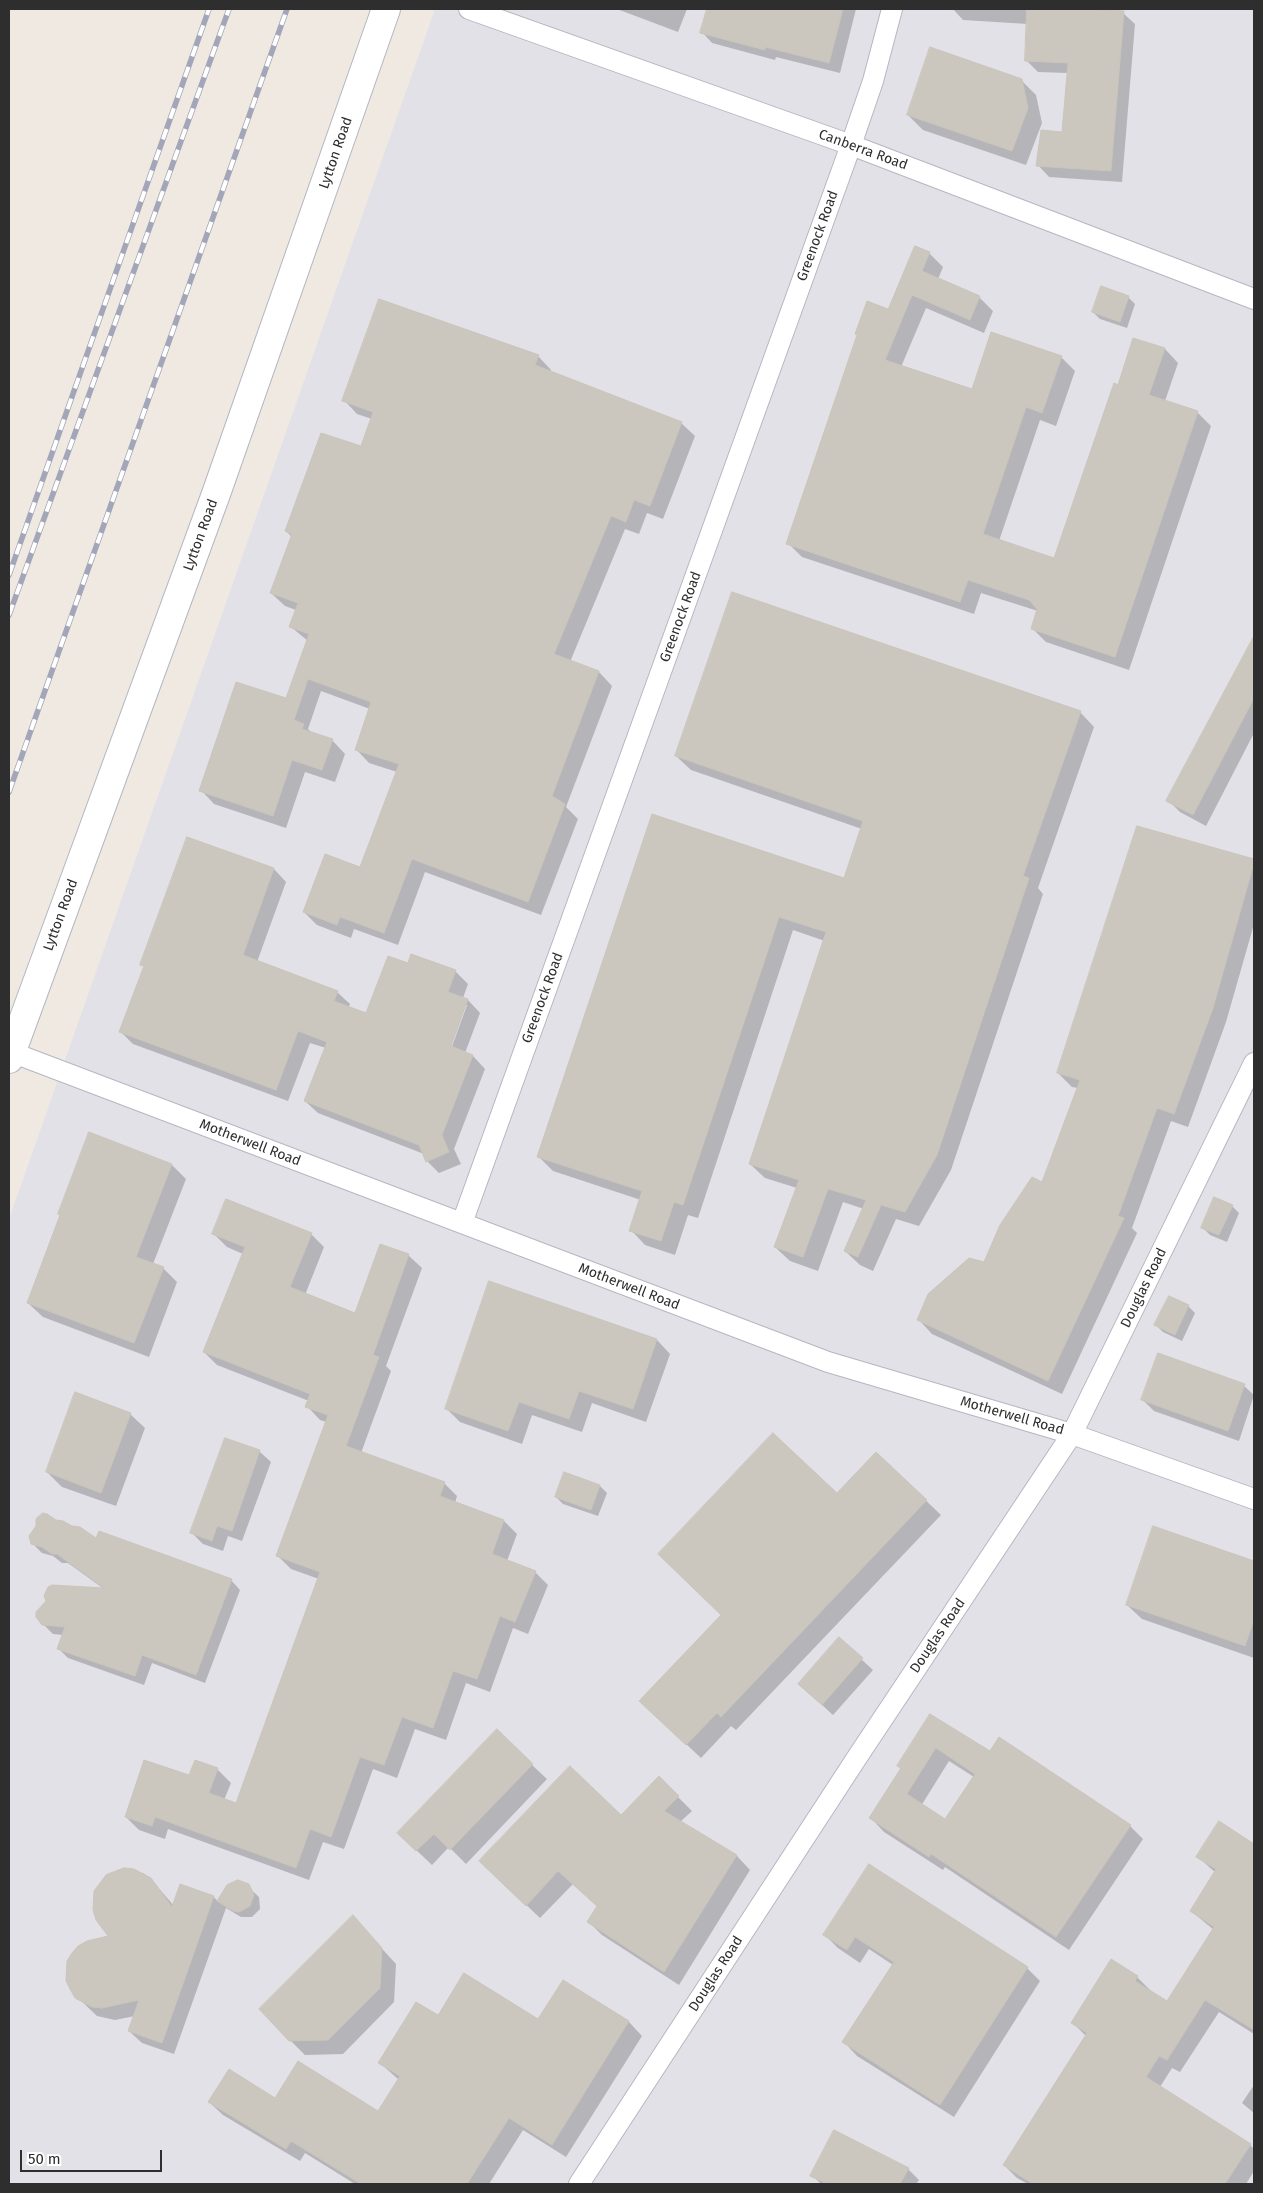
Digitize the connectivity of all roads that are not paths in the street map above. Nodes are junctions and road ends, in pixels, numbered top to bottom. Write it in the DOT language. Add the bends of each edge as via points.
graph roads {
  1 [pos="386,9"];
  2 [pos="469,9"];
  3 [pos="892,9"];
  4 [pos="851,145"];
  5 [pos="1254,299"];
  6 [pos="10,1055"];
  7 [pos="1254,1063"];
  8 [pos="462,1223"];
  9 [pos="1072,1434"];
  10 [pos="1254,1499"];
  11 [pos="579,2184"];
  1 -- 6 [label="main road, Lytton Road" via="216,494"];
  2 -- 4 [label="street, Canberra Road"];
  3 -- 4 [label="street, Greenock Road" via="873,81"];
  4 -- 5 [label="street, Canberra Road"];
  4 -- 8 [label="street, Greenock Road"];
  6 -- 8 [label="street, Motherwell Road"];
  7 -- 9 [label="street, Douglas Road"];
  8 -- 9 [label="street, Motherwell Road" via="828,1362"];
  9 -- 10 [label="street, Motherwell Road"];
  9 -- 11 [label="street, Douglas Road" via="856,1758"];
}
